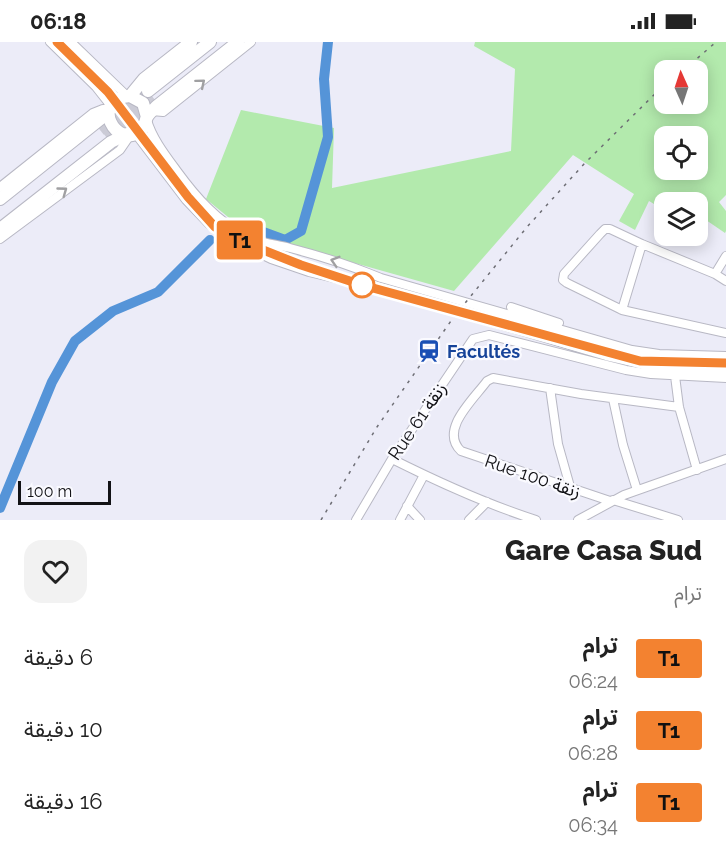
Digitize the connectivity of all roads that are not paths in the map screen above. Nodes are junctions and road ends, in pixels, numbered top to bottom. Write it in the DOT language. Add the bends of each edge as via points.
graph roads {
  1 [pos="50,42"];
  2 [pos="71,42"];
  3 [pos="191,42"];
  4 [pos="203,42"];
  5 [pos="210,42"];
  6 [pos="228,42"];
  7 [pos="238,42"];
  8 [pos="251,42"];
  9 [pos="150,74"];
  10 [pos="128,96"];
  11 [pos="150,108"];
  12 [pos="110,109"];
  13 [pos="131,134"];
  14 [pos="0,187"];
  15 [pos="0,199"];
  16 [pos="0,207"];
  17 [pos="0,220"];
  18 [pos="0,229"];
  19 [pos="0,239"];
  20 [pos="642,244"];
  21 [pos="726,256"];
  22 [pos="715,274"];
  23 [pos="726,281"];
  24 [pos="511,307"];
  25 [pos="622,310"];
  26 [pos="726,333"];
  27 [pos="632,351"];
  28 [pos="726,356"];
  29 [pos="726,370"];
  30 [pos="675,376"];
  31 [pos="726,378"];
  32 [pos="550,388"];
  33 [pos="613,399"];
  34 [pos="679,407"];
  35 [pos="392,459"];
  36 [pos="726,459"];
  37 [pos="697,470"];
  38 [pos="424,475"];
  39 [pos="571,490"];
  40 [pos="637,490"];
  41 [pos="611,500"];
  42 [pos="487,502"];
  43 [pos="407,506"];
  44 [pos="529,519"];
  45 [pos="356,520"];
  46 [pos="400,520"];
  47 [pos="420,520"];
  48 [pos="469,520"];
  49 [pos="578,520"];
  50 [pos="678,520"];
  1 -- 12 [label="street" via="96,87"];
  2 -- 10 [label="street"];
  3 -- 9 [label="highway"];
  4 -- 9 [label="highway" via="167,69"];
  5 -- 11 [label="highway"];
  6 -- 11 [label="highway"];
  7 -- 11 [label="highway"];
  11 -- 8 [label="street, one-way" via="163,112"];
  9 -- 10 [label="highway"];
  10 -- 11 [label="highway"];
  10 -- 12 [label="highway" via="117,99"];
  11 -- 13 [label="highway" via="141,129"];
  27 -- 11 [label="street, one-way" via="246,236 202,203 172,164 150,131"];
  12 -- 13 [label="highway" via="112,126 120,133"];
  12 -- 14 [label="street" via="93,113"];
  12 -- 15 [label="highway"];
  13 -- 18 [label="highway" via="111,142"];
  19 -- 13 [label="street, one-way" via="120,150"];
  13 -- 29 [label="street" via="209,224 271,259 637,363"];
  16 -- 17 [label="highway" via="103,134"];
  20 -- 22 [label="street"];
  20 -- 25 [label="street"];
  20 -- 25 [label="street" via="605,229 563,276 567,284"];
  21 -- 22 [label="street"];
  22 -- 23 [label="street"];
  24 -- 27 [label="street"];
  25 -- 26 [label="street"];
  27 -- 28 [label="street"];
  30 -- 31 [label="street"];
  30 -- 34 [label="street"];
  30 -- 35 [label="street, Rue 61 زنقة" via="626,370 489,335 473,339"];
  32 -- 33 [label="street"];
  32 -- 39 [label="street" via="558,444"];
  32 -- 39 [label="street, Rue 100 زنقة" via="496,378 488,380 455,425 453,438 466,453"];
  33 -- 34 [label="street"];
  33 -- 40 [label="street"];
  34 -- 37 [label="street"];
  35 -- 38 [label="street"];
  35 -- 45 [label="street, Rue 61 زنقة"];
  36 -- 37 [label="street"];
  37 -- 40 [label="street"];
  38 -- 42 [label="street"];
  38 -- 43 [label="street"];
  39 -- 41 [label="street, Rue 100 زنقة"];
  40 -- 41 [label="street"];
  41 -- 49 [label="street"];
  41 -- 50 [label="street, Rue 100 زنقة"];
  42 -- 44 [label="street"];
  42 -- 48 [label="street"];
  43 -- 46 [label="street"];
  43 -- 47 [label="street"];
}
